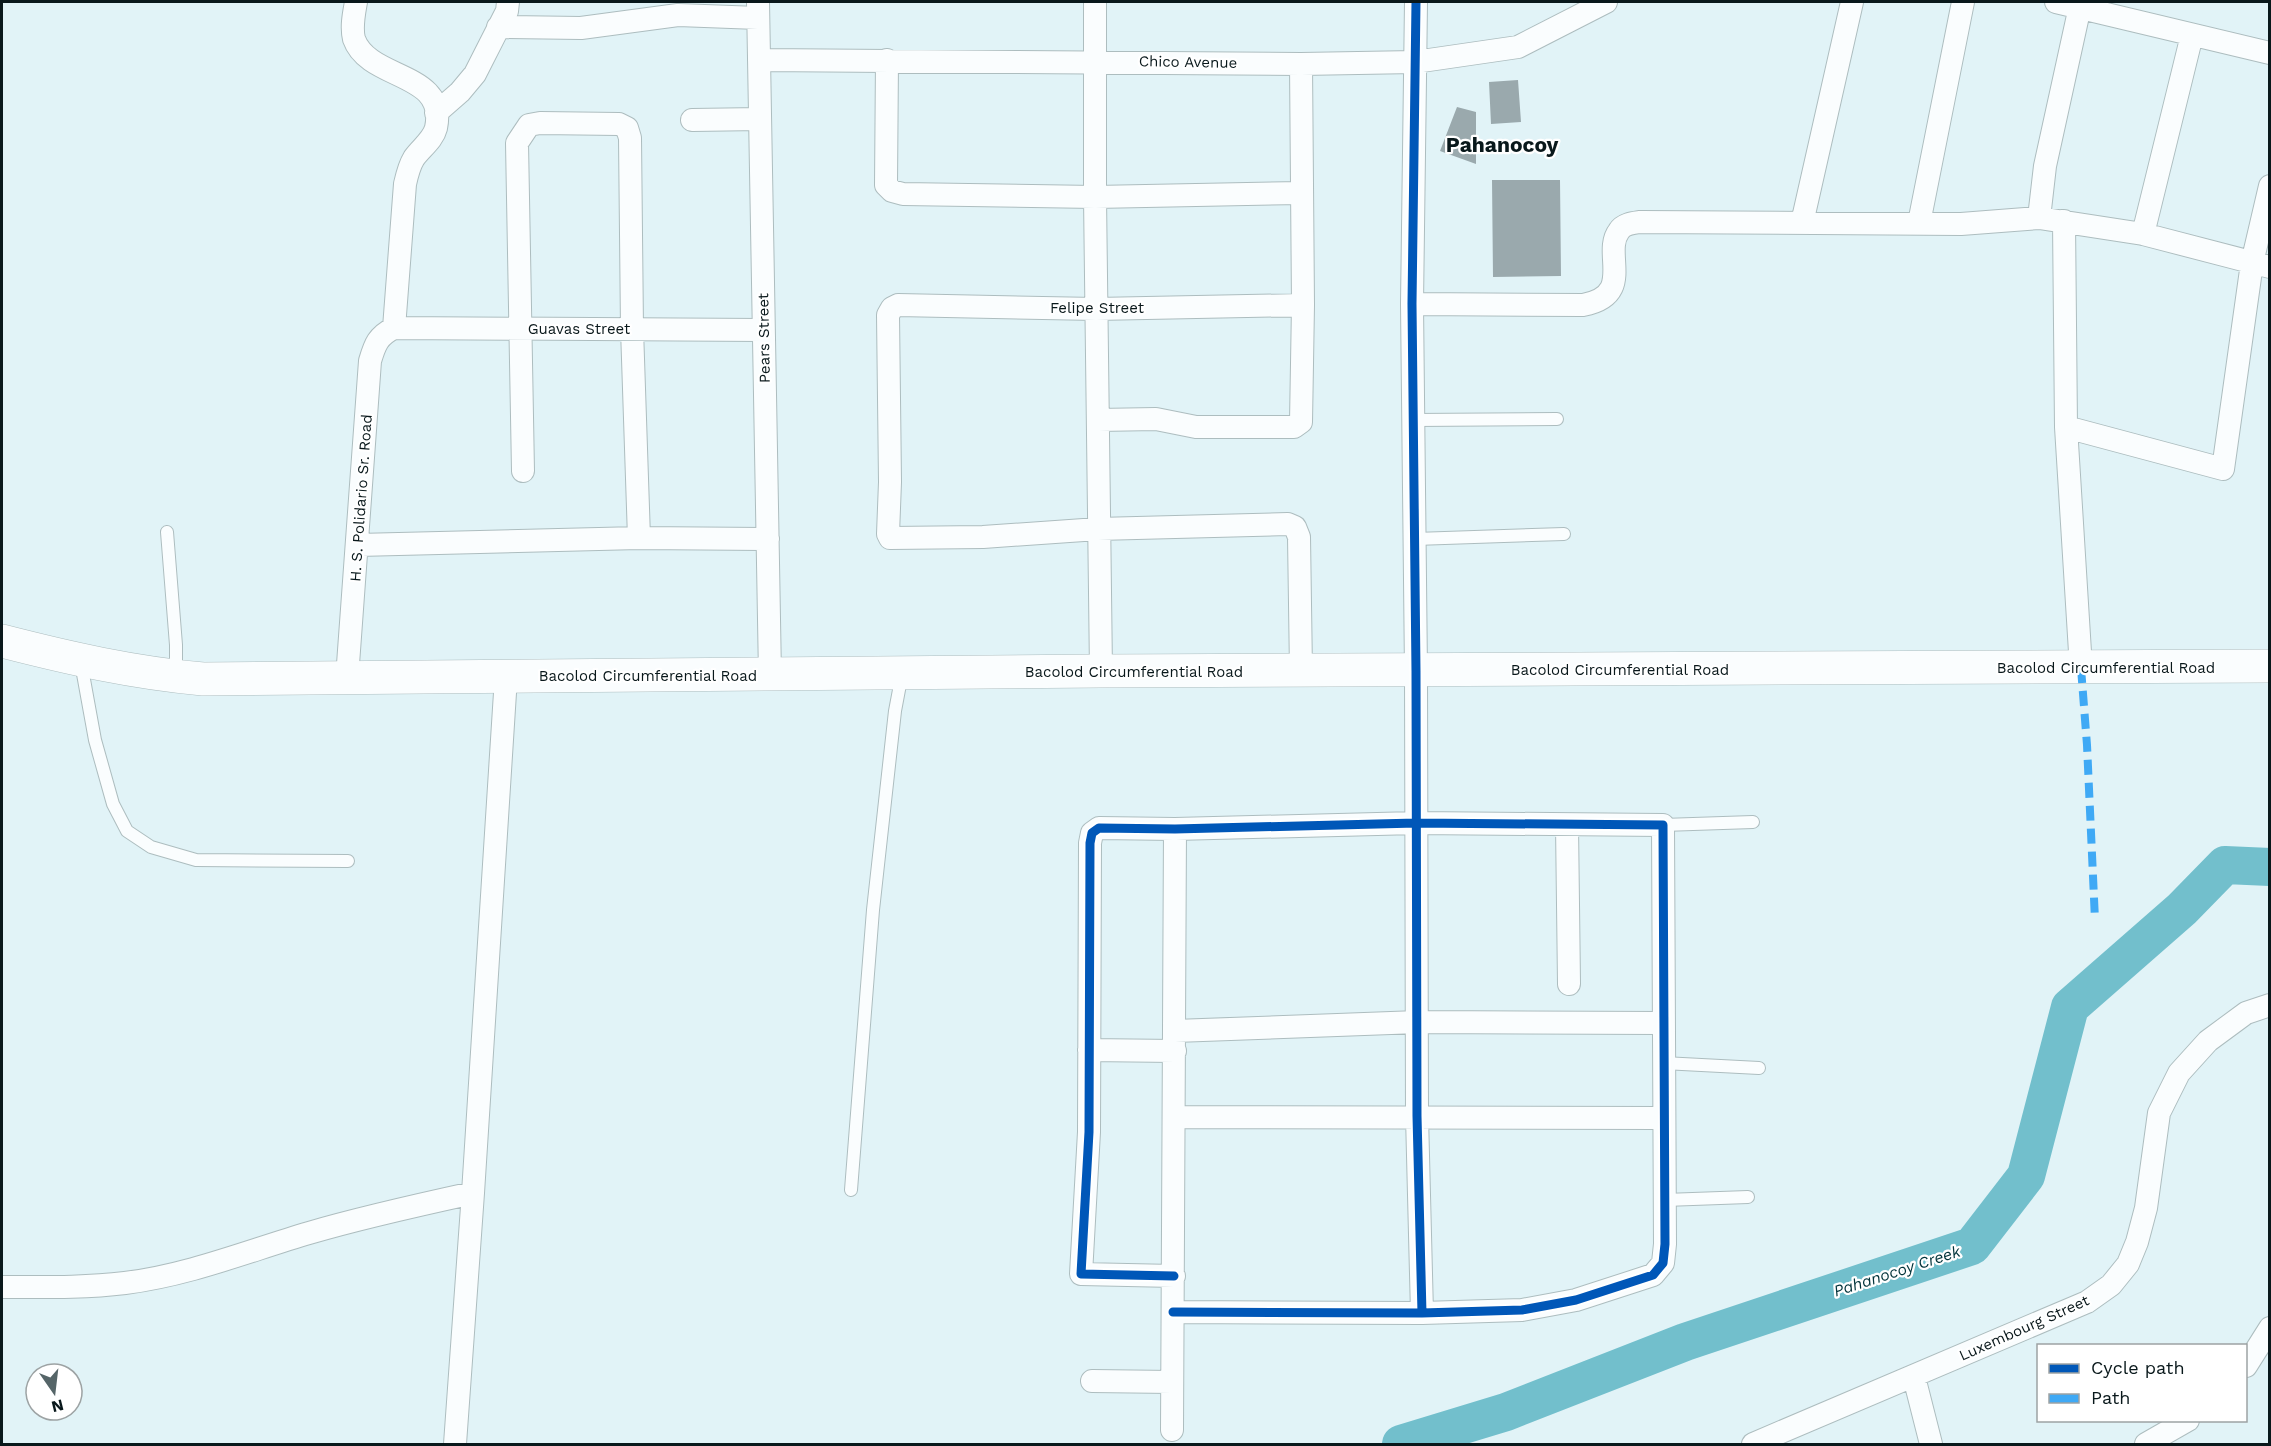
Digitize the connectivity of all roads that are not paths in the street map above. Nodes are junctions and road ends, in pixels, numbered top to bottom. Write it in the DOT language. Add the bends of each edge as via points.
graph roads {
  1 [pos="356,2"];
  2 [pos="508,2"];
  3 [pos="1095,2"];
  4 [pos="1416,2"];
  5 [pos="1606,2"];
  6 [pos="1852,2"];
  7 [pos="1963,2"];
  8 [pos="2056,2"];
  9 [pos="2080,4"];
  10 [pos="758,10"];
  11 [pos="498,27"];
  12 [pos="2192,35"];
  13 [pos="2270,53"];
  14 [pos="759,60"];
  15 [pos="887,60"];
  16 [pos="1095,61"];
  17 [pos="1415,62"];
  18 [pos="1301,64"];
  19 [pos="436,112"];
  20 [pos="760,119"];
  21 [pos="692,120"];
  22 [pos="2270,186"];
  23 [pos="1301,193"];
  24 [pos="1095,197"];
  25 [pos="2039,218"];
  26 [pos="2064,221"];
  27 [pos="1802,223"];
  28 [pos="1920,223"];
  29 [pos="2143,234"];
  30 [pos="2261,265"];
  31 [pos="1412,304"];
  32 [pos="1303,305"];
  33 [pos="1096,309"];
  34 [pos="394,328"];
  35 [pos="632,329"];
  36 [pos="521,330"];
  37 [pos="763,330"];
  38 [pos="1557,419"];
  39 [pos="1098,420"];
  40 [pos="1413,420"];
  41 [pos="2066,427"];
  42 [pos="523,471"];
  43 [pos="1098,529"];
  44 [pos="167,532"];
  45 [pos="1564,534"];
  46 [pos="639,538"];
  47 [pos="768,539"];
  48 [pos="1415,539"];
  49 [pos="358,545"];
  50 [pos="2,641"];
  51 [pos="81,662"];
  52 [pos="2270,666"];
  53 [pos="2081,668"];
  54 [pos="1101,671"];
  55 [pos="1301,671"];
  56 [pos="1416,671"];
  57 [pos="902,673"];
  58 [pos="770,675"];
  59 [pos="176,677"];
  60 [pos="506,677"];
  61 [pos="347,678"];
  62 [pos="1753,822"];
  63 [pos="1416,823"];
  64 [pos="1567,825"];
  65 [pos="1663,825"];
  66 [pos="1175,829"];
  67 [pos="348,861"];
  68 [pos="1569,984"];
  69 [pos="2270,1005"];
  70 [pos="1418,1022"];
  71 [pos="1663,1023"];
  72 [pos="1175,1041"];
  73 [pos="1089,1050"];
  74 [pos="1663,1063"];
  75 [pos="1759,1068"];
  76 [pos="1417,1116"];
  77 [pos="1175,1117"];
  78 [pos="1664,1118"];
  79 [pos="851,1190"];
  80 [pos="473,1193"];
  81 [pos="1748,1197"];
  82 [pos="1665,1200"];
  83 [pos="1174,1276"];
  84 [pos="2,1287"];
  85 [pos="1173,1312"];
  86 [pos="1422,1313"];
  87 [pos="2270,1328"];
  88 [pos="2247,1364"];
  89 [pos="1914,1377"];
  90 [pos="1092,1381"];
  91 [pos="1172,1382"];
  92 [pos="2184,1422"];
  93 [pos="1172,1430"];
  94 [pos="1763,1442"];
  95 [pos="455,1444"];
  96 [pos="1931,1444"];
  97 [pos="2146,1444"];
  1 -- 19 [label="street" via="354,38 361,51 418,85 432,97"];
  2 -- 11 [label="street"];
  3 -- 16 [label="street"];
  4 -- 17 [label="street"];
  5 -- 17 [label="street, Chico Avenue" via="1518,47"];
  6 -- 27 [label="street"];
  7 -- 28 [label="street"];
  8 -- 9 [label="street"];
  9 -- 12 [label="street"];
  9 -- 25 [label="street" via="2045,166"];
  10 -- 11 [label="street" via="678,15 582,28"];
  10 -- 14 [label="street, Pears Street"];
  11 -- 19 [label="street" via="475,74"];
  12 -- 13 [label="street"];
  12 -- 29 [label="street"];
  14 -- 15 [label="street, Chico Avenue"];
  14 -- 20 [label="street, Pears Street"];
  15 -- 16 [label="street, Chico Avenue"];
  15 -- 24 [label="street" via="886,185 892,191"];
  16 -- 18 [label="street, Chico Avenue"];
  16 -- 24 [label="street"];
  17 -- 18 [label="street, Chico Avenue"];
  17 -- 31 [label="street"];
  18 -- 23 [label="street"];
  19 -- 34 [label="street" via="436,129 414,158 405,184"];
  20 -- 21 [label="street"];
  20 -- 37 [label="street, Pears Street"];
  22 -- 30 [label="street"];
  23 -- 24 [label="street"];
  23 -- 32 [label="street"];
  24 -- 33 [label="street"];
  25 -- 26 [label="street"];
  25 -- 28 [label="street"];
  26 -- 29 [label="street"];
  26 -- 41 [label="street"];
  27 -- 28 [label="street"];
  27 -- 31 [label="street" via="1628,224 1619,229 1615,238 1611,289 1595,302"];
  29 -- 30 [label="street"];
  30 -- 41 [label="street" via="2223,469"];
  31 -- 40 [label="street"];
  32 -- 33 [label="street, Felipe Street"];
  32 -- 39 [label="street" via="1302,415 1301,422 1294,427 1196,427 1156,419"];
  33 -- 39 [label="street"];
  33 -- 43 [label="street, Felipe Street" via="898,305 892,308 888,315 888,534 890,538 983,537"];
  34 -- 36 [label="street, Guavas Street"];
  34 -- 49 [label="street, H. S. Polidario Sr. Road" via="375,343 370,361"];
  35 -- 36 [label="street, Guavas Street"];
  35 -- 36 [label="street" via="627,128 620,124 540,123 529,125 517,143"];
  35 -- 37 [label="street, Guavas Street"];
  35 -- 46 [label="street"];
  36 -- 42 [label="street"];
  37 -- 47 [label="street, Pears Street"];
  38 -- 40 [label="lane"];
  39 -- 43 [label="street"];
  40 -- 48 [label="street"];
  41 -- 53 [label="street"];
  43 -- 54 [label="street"];
  43 -- 55 [label="street" via="1288,524 1295,527 1299,537"];
  44 -- 59 [label="lane"];
  45 -- 48 [label="lane"];
  46 -- 47 [label="street"];
  46 -- 49 [label="street"];
  47 -- 58 [label="street, Pears Street"];
  48 -- 56 [label="street"];
  49 -- 61 [label="street, H. S. Polidario Sr. Road"];
  50 -- 51 [label="main road, Bacolod Circumferential Road"];
  51 -- 59 [label="main road, Bacolod Circumferential Road"];
  51 -- 67 [label="lane" via="95,740 113,804 127,831 151,847 196,860"];
  52 -- 53 [label="main road, Bacolod Circumferential Road"];
  53 -- 56 [label="main road, Bacolod Circumferential Road"];
  54 -- 55 [label="main road, Bacolod Circumferential Road"];
  54 -- 57 [label="main road, Bacolod Circumferential Road"];
  55 -- 56 [label="main road, Bacolod Circumferential Road"];
  56 -- 63 [label="street"];
  57 -- 58 [label="main road, Bacolod Circumferential Road"];
  57 -- 79 [label="lane" via="873,910"];
  58 -- 60 [label="main road, Bacolod Circumferential Road"];
  59 -- 61 [label="main road, Bacolod Circumferential Road"];
  60 -- 61 [label="main road, Bacolod Circumferential Road"];
  60 -- 80 [label="street"];
  62 -- 65 [label="lane"];
  63 -- 64 [label="street"];
  63 -- 66 [label="street"];
  63 -- 70 [label="street"];
  64 -- 65 [label="street"];
  64 -- 68 [label="street"];
  65 -- 71 [label="street"];
  66 -- 72 [label="street"];
  66 -- 73 [label="street" via="1099,828 1092,833"];
  69 -- 89 [label="street, Luxembourg Street" via="2246,1013 2208,1041 2179,1073 2159,1113 2146,1208 2137,1242 2111,1285 2087,1302"];
  70 -- 71 [label="street"];
  70 -- 72 [label="street"];
  70 -- 76 [label="street"];
  71 -- 74 [label="street"];
  72 -- 73 [label="street"];
  72 -- 77 [label="street"];
  73 -- 83 [label="street" via="1081,1274"];
  74 -- 75 [label="lane"];
  74 -- 78 [label="street"];
  76 -- 77 [label="street"];
  76 -- 78 [label="street"];
  76 -- 86 [label="street"];
  77 -- 83 [label="street"];
  78 -- 82 [label="street"];
  80 -- 84 [label="street" via="309,1233 198,1269 94,1286"];
  80 -- 95 [label="street"];
  81 -- 82 [label="lane"];
  82 -- 86 [label="street" via="1663,1263 1653,1275 1576,1300 1522,1310"];
  83 -- 85 [label="street"];
  85 -- 86 [label="street"];
  85 -- 91 [label="street"];
  87 -- 88 [label="street"];
  89 -- 94 [label="street, Luxembourg Street"];
  89 -- 96 [label="street"];
  90 -- 91 [label="street"];
  91 -- 93 [label="street"];
  92 -- 97 [label="street"];
}
